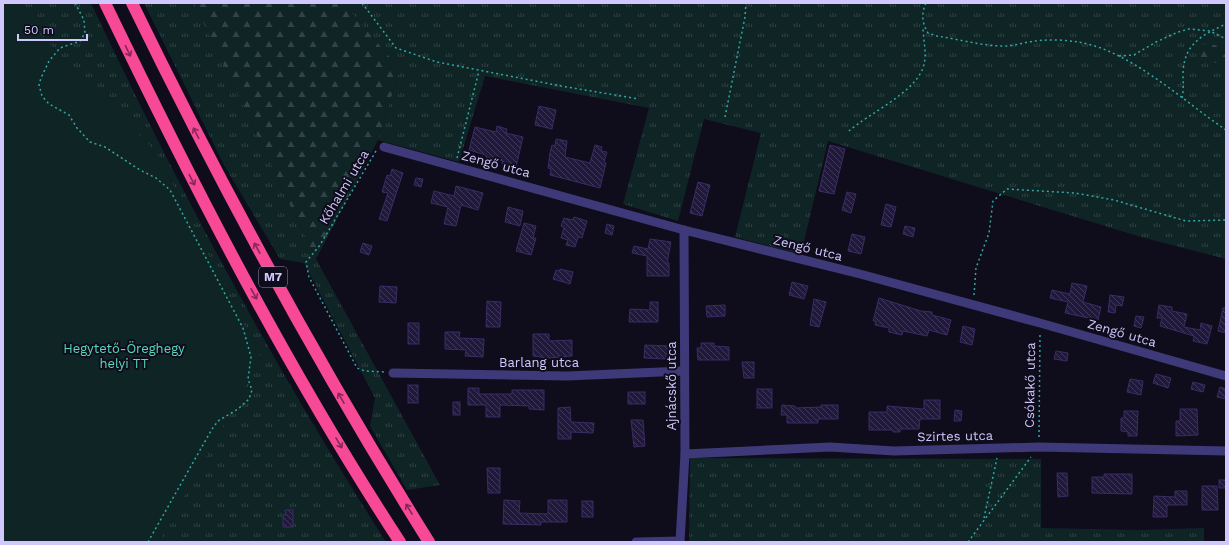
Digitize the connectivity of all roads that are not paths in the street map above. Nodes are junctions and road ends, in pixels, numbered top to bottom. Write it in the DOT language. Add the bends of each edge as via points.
graph roads {
  1 [pos="105,3"];
  2 [pos="132,3"];
  3 [pos="384,147"];
  4 [pos="684,230"];
  5 [pos="684,371"];
  6 [pos="393,372"];
  7 [pos="1226,376"];
  8 [pos="1226,451"];
  9 [pos="685,454"];
  10 [pos="400,542"];
  11 [pos="429,542"];
  12 [pos="636,542"];
  13 [pos="680,542"];
  1 -- 10 [label="highway, M7, one-way" via="180,157 230,252 312,398"];
  11 -- 2 [label="highway, M7, one-way" via="332,382 251,236"];
  3 -- 4 [label="street, Zengő utca"];
  4 -- 5 [label="street, Ajnácskő utca"];
  4 -- 7 [label="street, Zengő utca" via="1040,323"];
  5 -- 6 [label="street, Barlang utca" via="567,376"];
  5 -- 9 [label="street, Ajnácskő utca"];
  8 -- 9 [label="street, Szirtes utca" via="1038,447 894,451 830,448"];
  9 -- 13 [label="street, Ajnácskő utca"];
  12 -- 13 [label="street"];
}
